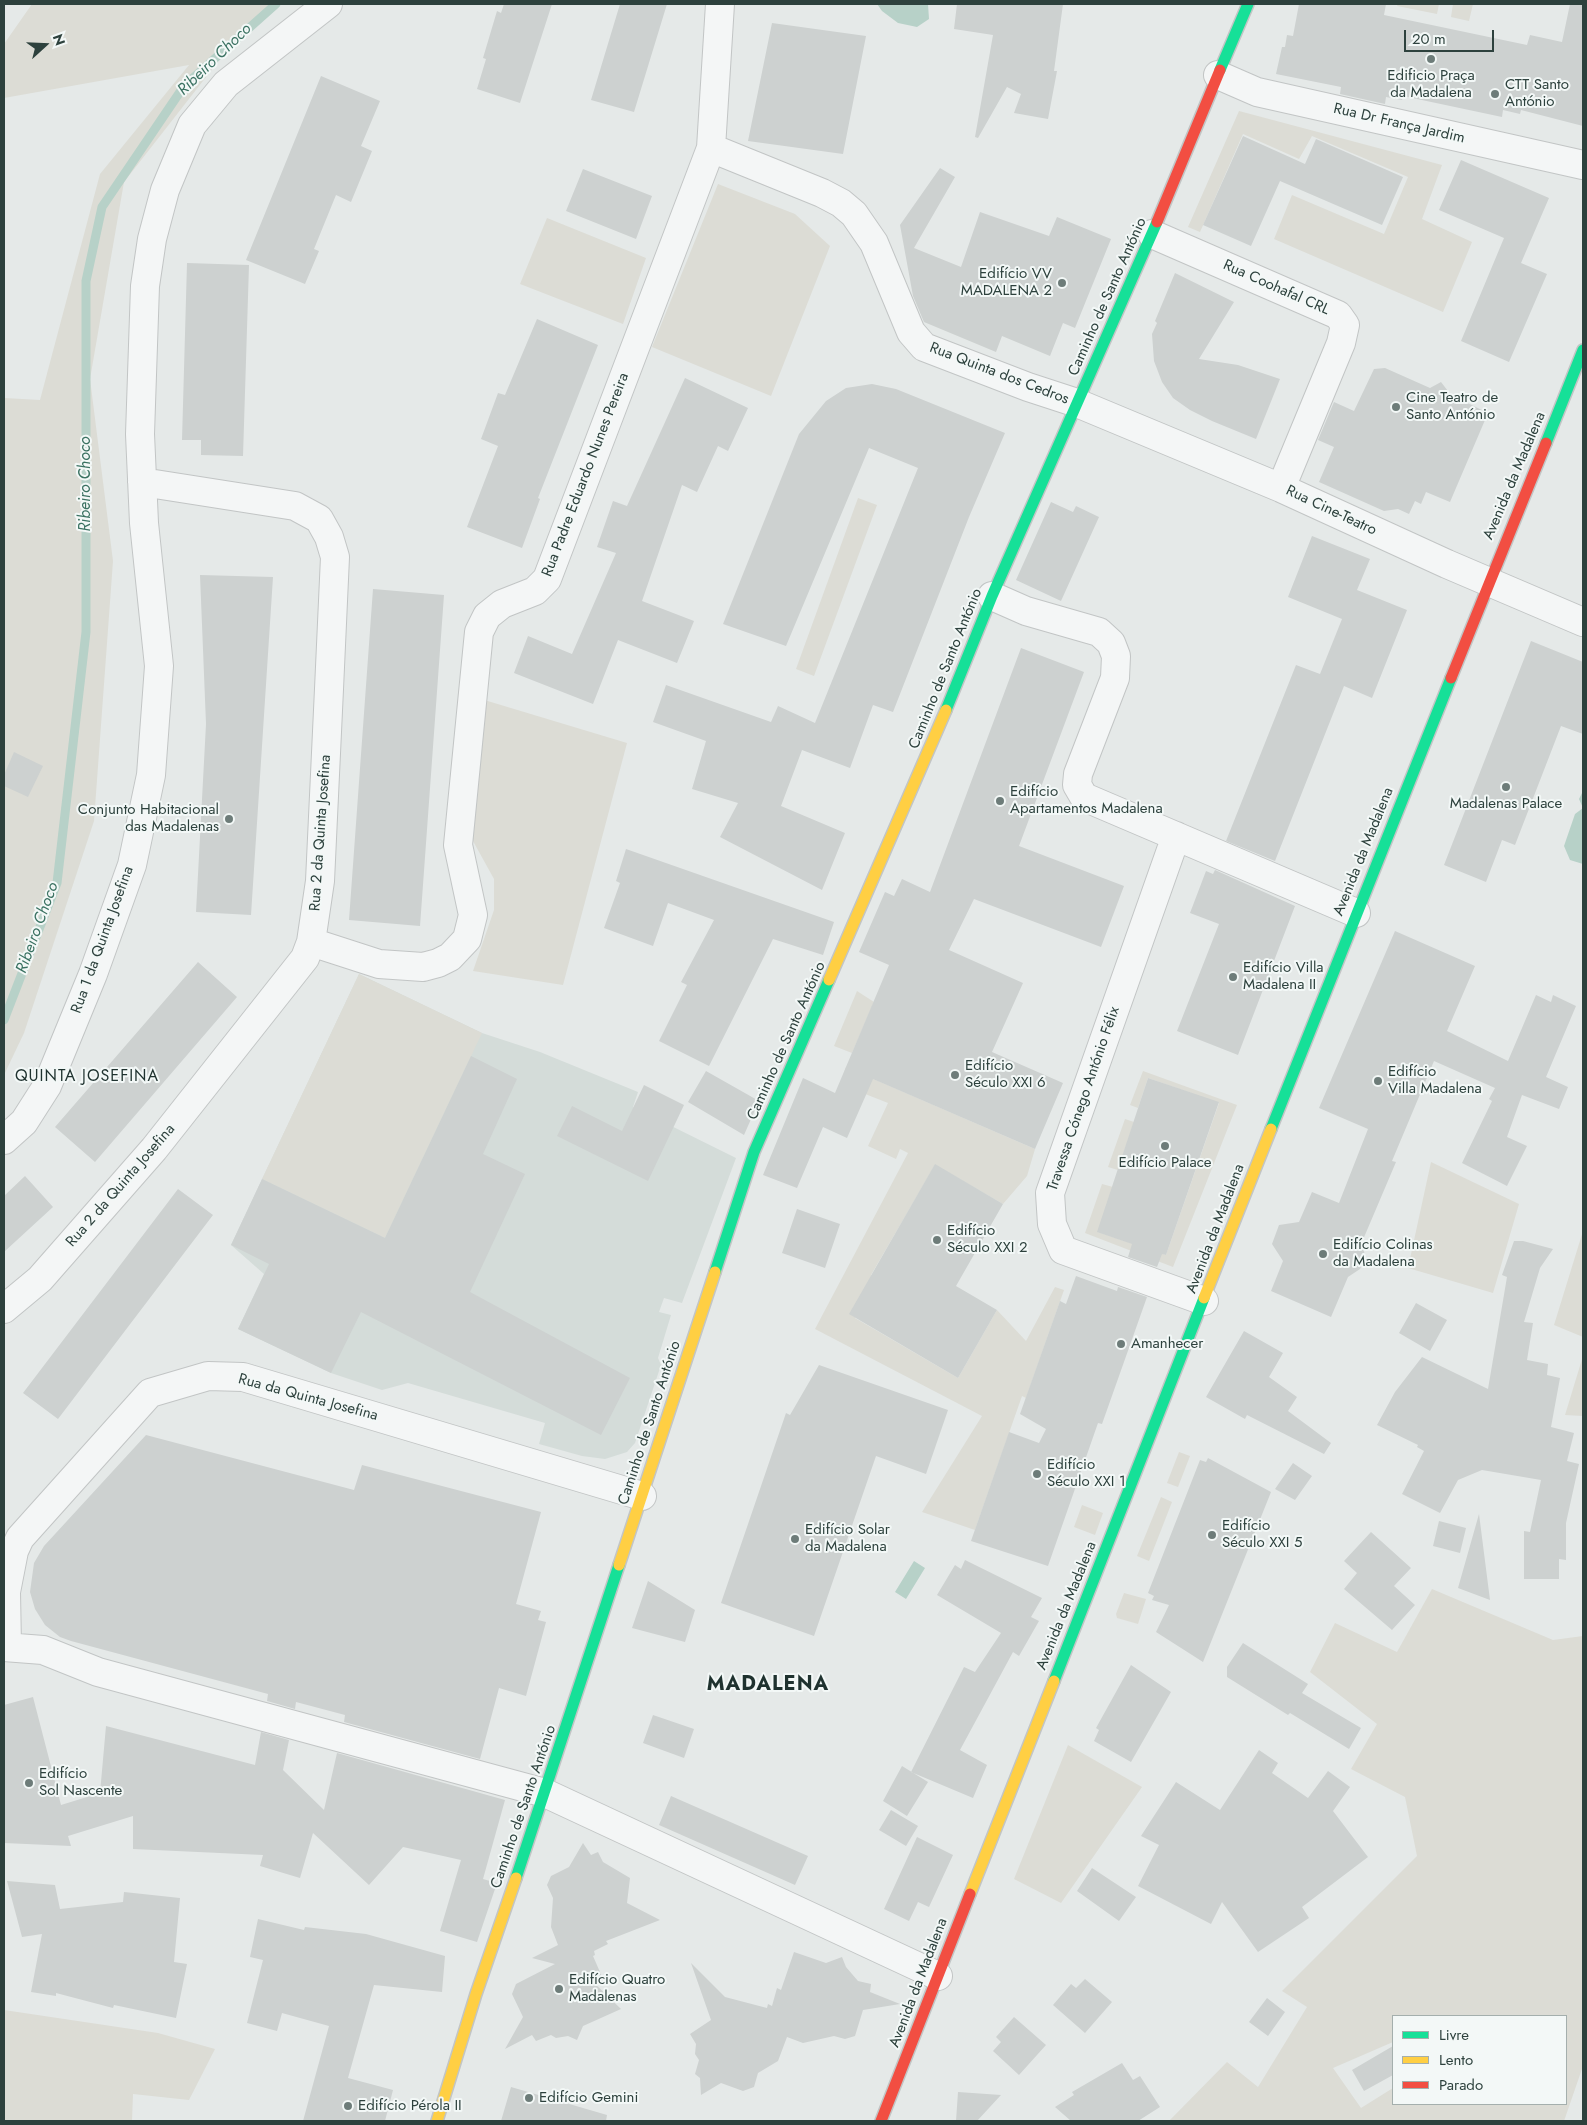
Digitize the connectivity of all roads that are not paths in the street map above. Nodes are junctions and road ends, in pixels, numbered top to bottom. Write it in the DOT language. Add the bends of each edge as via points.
graph roads {
  1 [pos="328,4"];
  2 [pos="720,4"];
  3 [pos="1248,4"];
  4 [pos="1218,75"];
  5 [pos="711,148"];
  6 [pos="1583,165"];
  7 [pos="1152,234"];
  8 [pos="1583,350"];
  9 [pos="1077,403"];
  10 [pos="142,482"];
  11 [pos="1282,488"];
  12 [pos="1488,581"];
  13 [pos="992,596"];
  14 [pos="1583,622"];
  15 [pos="1176,836"];
  16 [pos="1356,913"];
  17 [pos="312,942"];
  18 [pos="4,1140"];
  19 [pos="1204,1301"];
  20 [pos="4,1309"];
  21 [pos="642,1496"];
  22 [pos="5,1647"];
  23 [pos="545,1792"];
  24 [pos="938,1976"];
  25 [pos="438,2121"];
  26 [pos="881,2121"];
  1 -- 10 [label="street, Rua 1 da Quinta Josefina" via="226,84 192,126 178,156 152,239 145,286 140,434"];
  2 -- 5 [label="street"];
  3 -- 4 [label="street, Caminho de Santo António"];
  4 -- 6 [label="street, Rua Dr França Jardim" via="1257,92"];
  4 -- 7 [label="street, Caminho de Santo António"];
  5 -- 9 [label="street, Rua Quinta dos Cedros" via="822,194 854,214 874,243 911,332 924,346 1028,388"];
  5 -- 17 [label="street, Rua Padre Eduardo Nunes Pereira" via="547,579 535,591 502,604 487,616 478,632 458,845 473,915 468,938 450,956 423,967 378,964"];
  7 -- 9 [label="street, Caminho de Santo António"];
  7 -- 11 [label="street, Rua Coohafal CRL" via="1338,315 1345,325 1341,343"];
  8 -- 12 [label="street, Avenida da Madalena"];
  9 -- 11 [label="street, Rua Cine-Teatro"];
  9 -- 13 [label="street, Caminho de Santo António"];
  10 -- 17 [label="street, Rua 2 da Quinta Josefina" via="295,506 319,518 329,537 335,557 320,881"];
  10 -- 18 [label="street, Rua 1 da Quinta Josefina" via="160,666 151,780 132,865 69,1033 47,1086 32,1112"];
  11 -- 12 [label="street, Rua Cine-Teatro"];
  12 -- 14 [label="street, Rua Cine-Teatro"];
  12 -- 16 [label="street, Avenida da Madalena"];
  13 -- 15 [label="street" via="1026,611 1099,632 1111,643 1116,656 1115,678 1078,774 1077,785 1084,797"];
  13 -- 21 [label="street, Caminho de Santo António" via="927,757 754,1152"];
  15 -- 16 [label="street"];
  15 -- 19 [label="street, Travessa Cónego António Félix" via="1050,1194 1052,1224 1063,1250"];
  16 -- 19 [label="street, Avenida da Madalena"];
  17 -- 20 [label="street, Rua 2 da Quinta Josefina" via="305,958 154,1149 40,1279"];
  19 -- 24 [label="street, Avenida da Madalena"];
  21 -- 22 [label="street, Rua da Quinta Josefina" via="243,1377 208,1376 150,1393 20,1538 14,1551 6,1592"];
  21 -- 23 [label="street, Caminho de Santo António"];
  22 -- 23 [label="street, Rua da Quinta Josefina" via="43,1650 98,1672"];
  23 -- 24 [label="street, Rua da Quinta Josefina"];
  23 -- 25 [label="street, Caminho de Santo António" via="476,1994"];
  24 -- 26 [label="street, Avenida da Madalena"];
}
